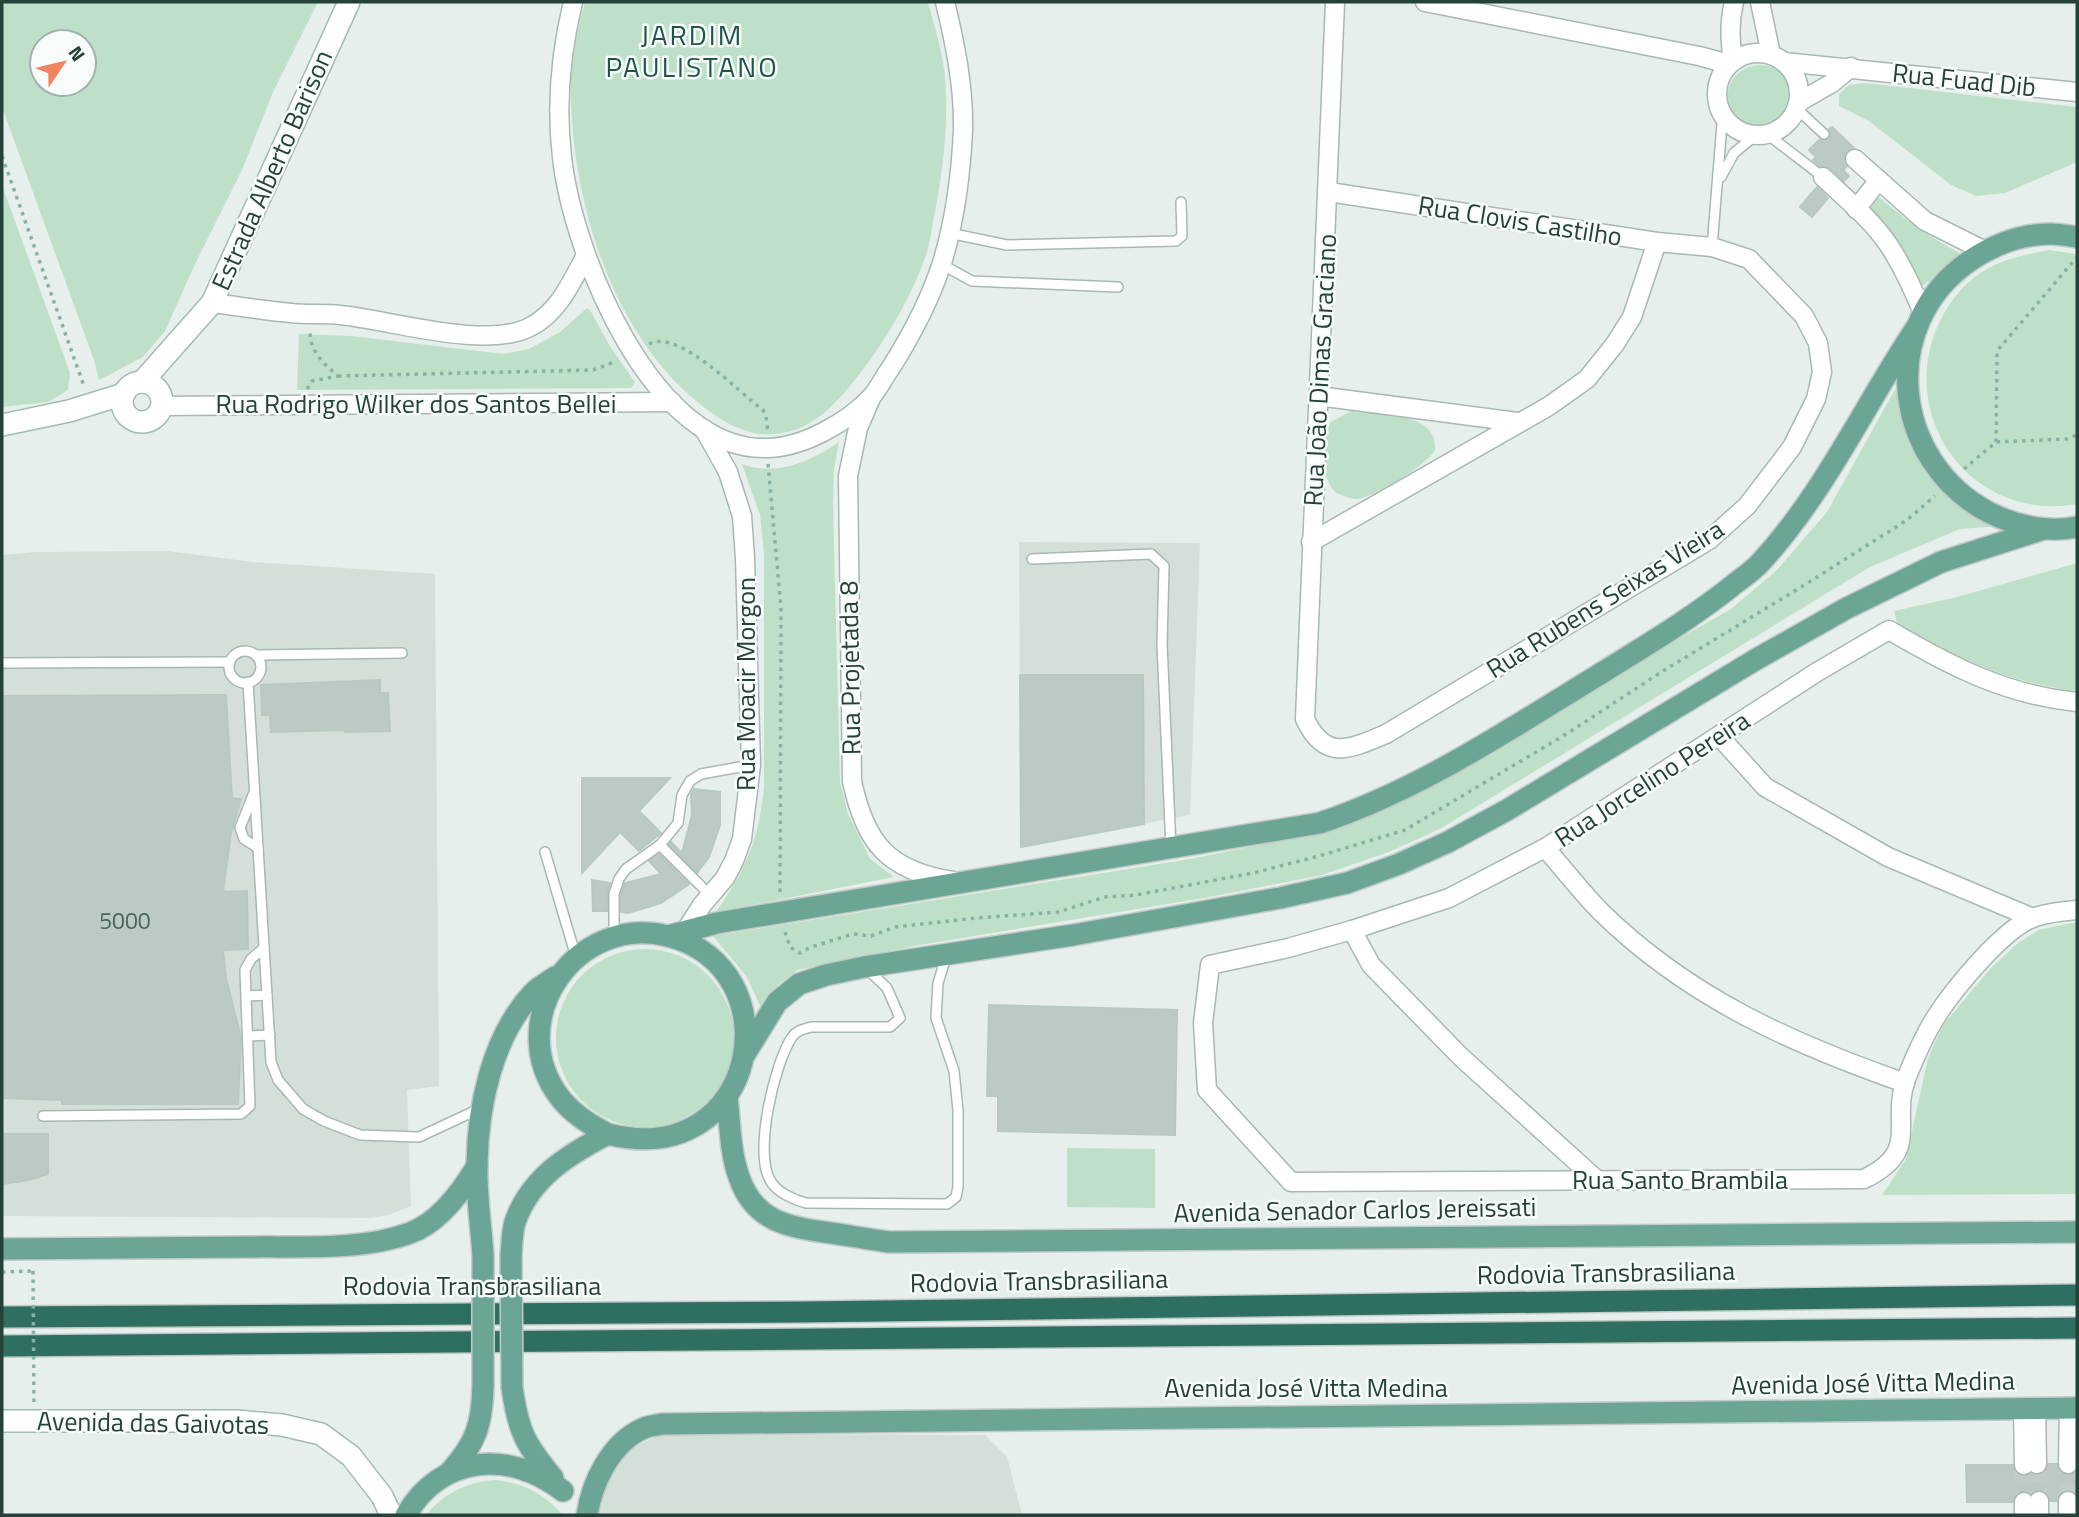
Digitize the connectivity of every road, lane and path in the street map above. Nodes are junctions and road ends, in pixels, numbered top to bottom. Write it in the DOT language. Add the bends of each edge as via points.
graph roads {
  1 [pos="349,2"];
  2 [pos="573,2"];
  3 [pos="945,2"];
  4 [pos="1335,2"];
  5 [pos="1425,2"];
  6 [pos="1734,2"];
  7 [pos="1760,2"];
  8 [pos="1699,56"];
  9 [pos="1777,58"];
  10 [pos="1732,63"];
  11 [pos="1851,67"];
  12 [pos="1719,82"];
  13 [pos="2077,92"];
  14 [pos="1719,105"];
  15 [pos="1798,105"];
  16 [pos="1824,134"];
  17 [pos="1762,135"];
  18 [pos="2,156"];
  19 [pos="1855,159"];
  20 [pos="1823,177"];
  21 [pos="1880,180"];
  22 [pos="1717,189"];
  23 [pos="1329,192"];
  24 [pos="1181,202"];
  25 [pos="1856,209"];
  26 [pos="2077,220"];
  27 [pos="949,233"];
  28 [pos="2051,234"];
  29 [pos="2077,237"];
  30 [pos="1657,242"];
  31 [pos="1712,247"];
  32 [pos="1985,251"];
  33 [pos="585,257"];
  34 [pos="2077,257"];
  35 [pos="941,264"];
  36 [pos="1118,287"];
  37 [pos="212,303"];
  38 [pos="311,314"];
  39 [pos="1919,321"];
  40 [pos="634,352"];
  41 [pos="338,376"];
  42 [pos="153,392"];
  43 [pos="124,394"];
  44 [pos="872,396"];
  45 [pos="1318,396"];
  46 [pos="672,402"];
  47 [pos="91,404"];
  48 [pos="307,405"];
  49 [pos="69,411"];
  50 [pos="127,415"];
  51 [pos="1517,422"];
  52 [pos="2,425"];
  53 [pos="704,429"];
  54 [pos="2077,435"];
  55 [pos="1996,442"];
  56 [pos="768,448"];
  57 [pos="1949,483"];
  58 [pos="2077,527"];
  59 [pos="2044,529"];
  60 [pos="1311,542"];
  61 [pos="1032,559"];
  62 [pos="402,653"];
  63 [pos="257,655"];
  64 [pos="229,662"];
  65 [pos="2,663"];
  66 [pos="248,682"];
  67 [pos="2077,702"];
  68 [pos="1313,737"];
  69 [pos="1720,737"];
  70 [pos="751,765"];
  71 [pos="256,790"];
  72 [pos="660,845"];
  73 [pos="258,848"];
  74 [pos="1545,848"];
  75 [pos="1171,849"];
  76 [pos="545,852"];
  77 [pos="960,882"];
  78 [pos="710,895"];
  79 [pos="2077,911"];
  80 [pos="783,912"];
  81 [pos="2033,918"];
  82 [pos="1352,930"];
  83 [pos="677,933"];
  84 [pos="614,937"];
  85 [pos="264,948"];
  86 [pos="947,954"];
  87 [pos="569,964"];
  88 [pos="1210,965"];
  89 [pos="864,967"];
  90 [pos="267,995"];
  91 [pos="247,996"];
  92 [pos="270,1035"];
  93 [pos="249,1036"];
  94 [pos="745,1054"];
  95 [pos="1905,1083"];
  96 [pos="727,1097"];
  97 [pos="483,1108"];
  98 [pos="43,1116"];
  99 [pos="608,1134"];
  100 [pos="477,1166"];
  101 [pos="1598,1181"];
  102 [pos="2077,1232"];
  103 [pos="2,1249"];
  104 [pos="2,1272"];
  105 [pos="2077,1296"];
  106 [pos="2,1317"];
  107 [pos="2077,1328"];
  108 [pos="2,1346"];
  109 [pos="34,1405"];
  110 [pos="2073,1408"];
  111 [pos="2030,1409"];
  112 [pos="2,1421"];
  113 [pos="2031,1464"];
  114 [pos="2068,1464"];
  115 [pos="448,1474"];
  116 [pos="564,1491"];
  117 [pos="391,1515"];
  118 [pos="406,1515"];
  119 [pos="584,1515"];
  1 -- 37 [label="street, Estrada Alberto Barison"];
  2 -- 33 [label="street" via="566,30 560,115 562,158"];
  3 -- 27 [label="street" via="959,72 963,127"];
  4 -- 23 [label="street, Rua João Dimas Graciano"];
  5 -- 8 [label="street"];
  6 -- 10 [label="street"];
  7 -- 9 [label="street"];
  8 -- 10 [label="street"];
  8 -- 12 [label="street"];
  9 -- 10 [label="street" via="1758,53"];
  9 -- 11 [label="street, Rua Fuad Dib"];
  9 -- 15 [label="street" via="1797,80"];
  10 -- 12 [label="street"];
  11 -- 13 [label="street, Rua Fuad Dib"];
  11 -- 15 [label="street"];
  12 -- 14 [label="street"];
  14 -- 17 [label="street" via="1737,129"];
  14 -- 22 [label="lane"];
  15 -- 16 [label="lane"];
  15 -- 17 [label="street" via="1786,125"];
  17 -- 20 [label="lane"];
  17 -- 22 [label="lane" via="1734,153"];
  18 -- 47 [label="path"];
  19 -- 21 [label="street"];
  20 -- 25 [label="street"];
  21 -- 25 [label="street"];
  21 -- 32 [label="street" via="1925,221"];
  22 -- 31 [label="lane"];
  23 -- 30 [label="street, Rua Clovis Castilho"];
  23 -- 45 [label="street, Rua João Dimas Graciano"];
  24 -- 27 [label="lane" via="1182,236 1176,241 1007,244"];
  25 -- 39 [label="street" via="1887,243 1910,283"];
  26 -- 28 [label="main road"];
  27 -- 35 [label="street"];
  28 -- 29 [label="main road"];
  28 -- 32 [label="main road" via="2028,236"];
  30 -- 31 [label="street, Rua Clovis Castilho"];
  30 -- 51 [label="street" via="1632,317 1615,344 1587,379"];
  31 -- 68 [label="street, Rua Rubens Seixas Vieira" via="1749,259 1804,316 1818,343 1822,372 1816,399 1792,447 1747,506 1709,540 1386,734 1346,748 1327,746"];
  32 -- 39 [label="main road" via="1946,281"];
  33 -- 38 [label="street" via="549,315 530,328 509,334 475,335"];
  33 -- 40 [label="street" via="603,300"];
  34 -- 55 [label="path" via="1997,351"];
  35 -- 36 [label="lane" via="972,281"];
  35 -- 44 [label="street" via="923,311"];
  37 -- 38 [label="street"];
  37 -- 42 [label="street, Estrada Alberto Barison" via="187,334"];
  38 -- 41 [label="path" via="310,338 316,354"];
  39 -- 57 [label="main road" via="1907,367 1909,406 1920,443"];
  39 -- 75 [label="main road" via="1804,510 1759,564 1671,631 1449,765 1361,810 1320,823"];
  40 -- 41 [label="path" via="593,370"];
  40 -- 46 [label="street"];
  40 -- 56 [label="path" via="655,341 694,354 763,410"];
  41 -- 48 [label="path" via="312,381 307,387"];
  42 -- 43 [label="street" via="128,387"];
  42 -- 48 [label="street, Rua Rodrigo Wilker dos Santos Bellei"];
  42 -- 50 [label="street" via="155,416 141,422"];
  43 -- 47 [label="street"];
  43 -- 50 [label="street"];
  44 -- 56 [label="street" via="816,436"];
  44 -- 77 [label="street, Rua Projetada 8" via="858,428 848,486 852,780 858,808 880,848 897,864 931,878"];
  45 -- 51 [label="street"];
  45 -- 60 [label="street, Rua João Dimas Graciano"];
  46 -- 48 [label="street, Rua Rodrigo Wilker dos Santos Bellei"];
  46 -- 53 [label="street"];
  47 -- 49 [label="street"];
  49 -- 50 [label="street"];
  49 -- 52 [label="street"];
  51 -- 60 [label="street"];
  53 -- 56 [label="street" via="743,446"];
  53 -- 70 [label="street, Rua Moacir Morgon" via="728,472 742,516"];
  54 -- 55 [label="path"];
  55 -- 57 [label="path"];
  56 -- 80 [label="path" via="781,608 779,862"];
  57 -- 59 [label="main road" via="1971,503 2006,520"];
  57 -- 80 [label="path" via="1907,520 1405,830 1253,873 1105,897 1058,912 895,927 871,936 853,934 800,953 786,940"];
  58 -- 59 [label="main road"];
  59 -- 86 [label="main road" via="1941,562 1847,608 1507,810 1399,864 1347,883 1280,898"];
  60 -- 68 [label="street, Rua João Dimas Graciano" via="1305,719"];
  61 -- 75 [label="lane" via="1151,554 1164,566 1162,644"];
  62 -- 63 [label="lane"];
  63 -- 64 [label="lane" via="241,650"];
  63 -- 66 [label="lane" via="260,671"];
  64 -- 65 [label="lane"];
  64 -- 66 [label="lane" via="233,678"];
  66 -- 71 [label="lane"];
  67 -- 69 [label="street, Rua Jorcelino Pereira" via="2003,687 1946,663 1889,630"];
  69 -- 74 [label="street, Rua Jorcelino Pereira"];
  69 -- 81 [label="street" via="1765,787 1888,857"];
  70 -- 72 [label="lane" via="701,774 690,781 682,795 678,823"];
  70 -- 78 [label="street, Rua Moacir Morgon" via="742,839 725,878"];
  71 -- 73 [label="lane"];
  71 -- 73 [label="lane" via="240,828 244,839"];
  72 -- 78 [label="lane"];
  72 -- 84 [label="lane" via="619,879 614,894"];
  73 -- 85 [label="lane"];
  74 -- 82 [label="street, Rua Jorcelino Pereira" via="1449,898"];
  74 -- 95 [label="street" via="1601,912 1712,1000 1831,1057"];
  75 -- 77 [label="main road"];
  76 -- 87 [label="lane"];
  77 -- 80 [label="main road"];
  78 -- 83 [label="street, Rua Moacir Morgon"];
  79 -- 81 [label="street, Rua Santo Brambila"];
  80 -- 83 [label="main road"];
  81 -- 95 [label="street, Rua Santo Brambila" via="2005,935 1934,1019"];
  82 -- 88 [label="street, Rua Jorcelino Pereira"];
  82 -- 101 [label="street" via="1371,965 1461,1057"];
  83 -- 84 [label="main road"];
  83 -- 94 [label="main road" via="729,980 743,1010"];
  84 -- 87 [label="main road" via="588,948"];
  85 -- 90 [label="lane"];
  85 -- 91 [label="lane" via="247,964"];
  86 -- 89 [label="main road"];
  86 -- 89 [label="lane" via="938,983 936,1018 954,1071 958,1187 956,1198 947,1204 796,1201 774,1187 763,1161 767,1115 793,1036 811,1027 890,1027 900,1018 887,988"];
  87 -- 97 [label="main road" via="534,992 508,1027 490,1073"];
  87 -- 99 [label="main road" via="544,1005 540,1024 543,1063 560,1099"];
  88 -- 101 [label="street, Rua Santo Brambila" via="1203,1023 1206,1090 1291,1182"];
  89 -- 94 [label="main road" via="799,984 777,1002"];
  90 -- 91 [label="lane"];
  90 -- 92 [label="lane"];
  91 -- 93 [label="lane"];
  92 -- 93 [label="lane"];
  92 -- 97 [label="lane" via="271,1062 278,1080 303,1109 360,1135 419,1137"];
  93 -- 98 [label="lane" via="250,1106 241,1114"];
  94 -- 96 [label="main road"];
  95 -- 101 [label="street, Rua Santo Brambila" via="1899,1152 1882,1170 1864,1179"];
  96 -- 99 [label="main road" via="712,1114 674,1135 652,1140"];
  96 -- 102 [label="main road, Avenida Senador Carlos Jereissati" via="739,1178 763,1213 803,1230 889,1242"];
  97 -- 100 [label="main road"];
  99 -- 116 [label="main road, bridge" via="541,1178 515,1223 511,1255 516,1420 527,1444"];
  100 -- 103 [label="main road" via="466,1185 431,1221 412,1233 377,1241 323,1246"];
  100 -- 115 [label="main road, bridge" via="483,1255 480,1428"];
  104 -- 109 [label="path, bridge" via="33,1271"];
  105 -- 106 [label="highway, Rodovia Transbrasiliana"];
  107 -- 108 [label="highway, Rodovia Transbrasiliana"];
  110 -- 111 [label="main road, Avenida José Vitta Medina"];
  110 -- 114 [label="street"];
  111 -- 113 [label="street"];
  111 -- 119 [label="main road, Avenida José Vitta Medina" via="663,1424 641,1429 613,1453 594,1485"];
  112 -- 117 [label="street, Avenida das Gaivotas" via="237,1421 321,1434 351,1456"];
  115 -- 116 [label="main road" via="482,1464 517,1466"];
  115 -- 118 [label="main road" via="422,1494"];
  116 -- 119 [label="main road"];
}
